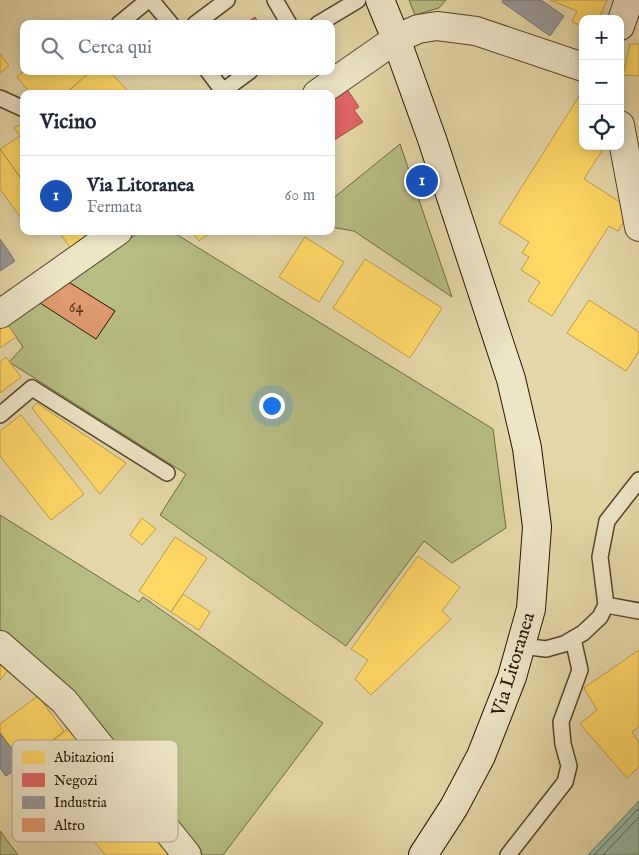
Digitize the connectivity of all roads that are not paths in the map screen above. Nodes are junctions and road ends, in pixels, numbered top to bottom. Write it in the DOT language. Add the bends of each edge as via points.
graph roads {
  1 [pos="150,0"];
  2 [pos="227,0"];
  3 [pos="275,0"];
  4 [pos="358,0"];
  5 [pos="380,0"];
  6 [pos="629,0"];
  7 [pos="624,15"];
  8 [pos="124,20"];
  9 [pos="168,20"];
  10 [pos="200,20"];
  11 [pos="287,20"];
  12 [pos="325,20"];
  13 [pos="396,39"];
  14 [pos="579,66"];
  15 [pos="211,75"];
  16 [pos="245,75"];
  17 [pos="222,90"];
  18 [pos="224,90"];
  19 [pos="323,90"];
  20 [pos="0,98"];
  21 [pos="20,108"];
  22 [pos="624,146"];
  23 [pos="639,227"];
  24 [pos="110,235"];
  25 [pos="0,314"];
  26 [pos="0,415"];
  27 [pos="167,473"];
  28 [pos="639,480"];
  29 [pos="606,605"];
  30 [pos="639,611"];
  31 [pos="573,639"];
  32 [pos="0,645"];
  33 [pos="522,646"];
  34 [pos="95,740"];
  35 [pos="177,842"];
  36 [pos="187,855"];
  37 [pos="423,855"];
  38 [pos="508,855"];
  1 -- 8 [label="lane"];
  1 -- 9 [label="lane"];
  2 -- 10 [label="lane"];
  3 -- 11 [label="lane"];
  4 -- 12 [label="lane"];
  5 -- 13 [label="street, Via Litoranea"];
  6 -- 7 [label="street"];
  13 -- 14 [label="street" via="418,29 437,26 476,31"];
  13 -- 19 [label="street"];
  13 -- 33 [label="street, Via Litoranea" via="512,379 527,448 537,527 531,609"];
  15 -- 17 [label="lane"];
  16 -- 18 [label="lane"];
  20 -- 21 [label="lane"];
  22 -- 23 [label="street"];
  24 -- 25 [label="street"];
  26 -- 27 [label="lane" via="32,388"];
  28 -- 29 [label="lane" via="607,521 600,557"];
  29 -- 30 [label="lane"];
  29 -- 31 [label="lane" via="600,618"];
  31 -- 33 [label="lane" via="546,649"];
  31 -- 38 [label="lane" via="580,670 561,722 568,766 565,782"];
  32 -- 34 [label="street" via="64,701"];
  33 -- 37 [label="street, Via Litoranea" via="481,756"];
  35 -- 36 [label="street"];
}
